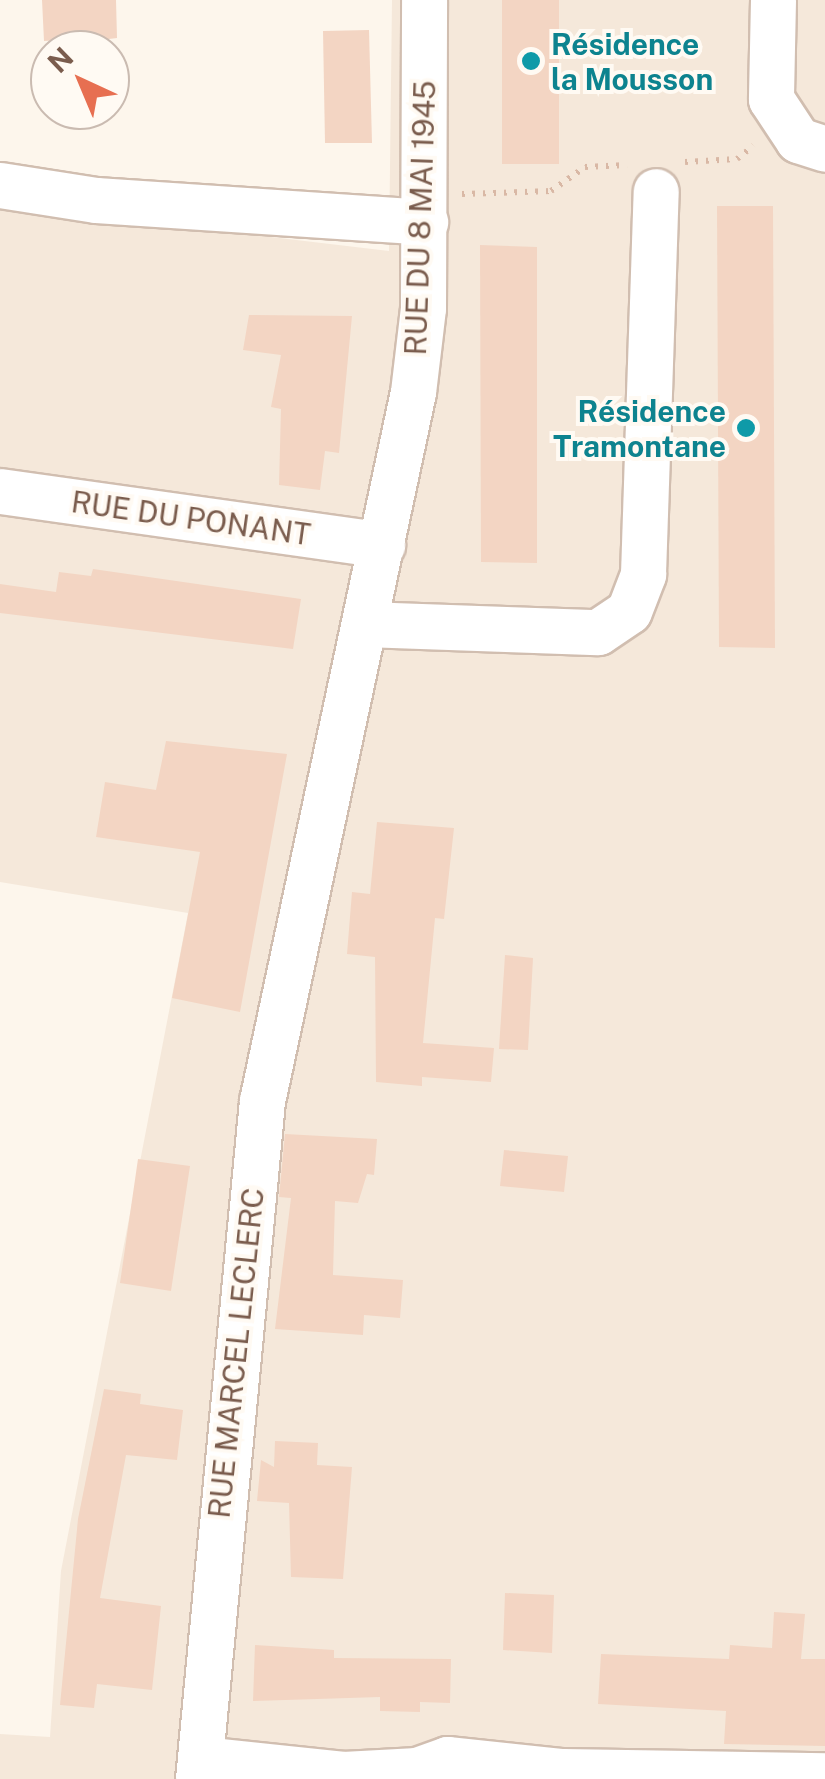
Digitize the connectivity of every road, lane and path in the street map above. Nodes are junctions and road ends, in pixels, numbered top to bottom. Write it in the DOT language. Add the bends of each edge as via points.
graph roads {
  1 [pos="424,0"];
  2 [pos="772,0"];
  3 [pos="782,125"];
  4 [pos="825,150"];
  5 [pos="654,173"];
  6 [pos="0,184"];
  7 [pos="425,208"];
  8 [pos="0,492"];
  9 [pos="382,545"];
  10 [pos="364,624"];
  11 [pos="354,669"];
  12 [pos="200,1769"];
  13 [pos="825,1775"];
  1 -- 7 [label="street, RUE DU 8 MAI 1945"];
  2 -- 3 [label="street" via="771,99"];
  3 -- 4 [label="street"];
  3 -- 5 [label="path" via="736,158"];
  5 -- 7 [label="path" via="585,167 551,191"];
  5 -- 10 [label="street" via="644,574 629,612 598,632"];
  6 -- 7 [label="street" via="96,200"];
  7 -- 9 [label="street, RUE DU 8 MAI 1945" via="413,392"];
  8 -- 9 [label="street, RUE DU PONANT"];
  9 -- 10 [label="street, RUE DU 8 MAI 1945"];
  10 -- 11 [label="street, RUE DU 8 MAI 1945"];
  11 -- 12 [label="street, RUE MARCEL LECLERC" via="262,1101 198,1732"];
  12 -- 13 [label="street" via="343,1774 416,1770 447,1759 562,1771"];
}
